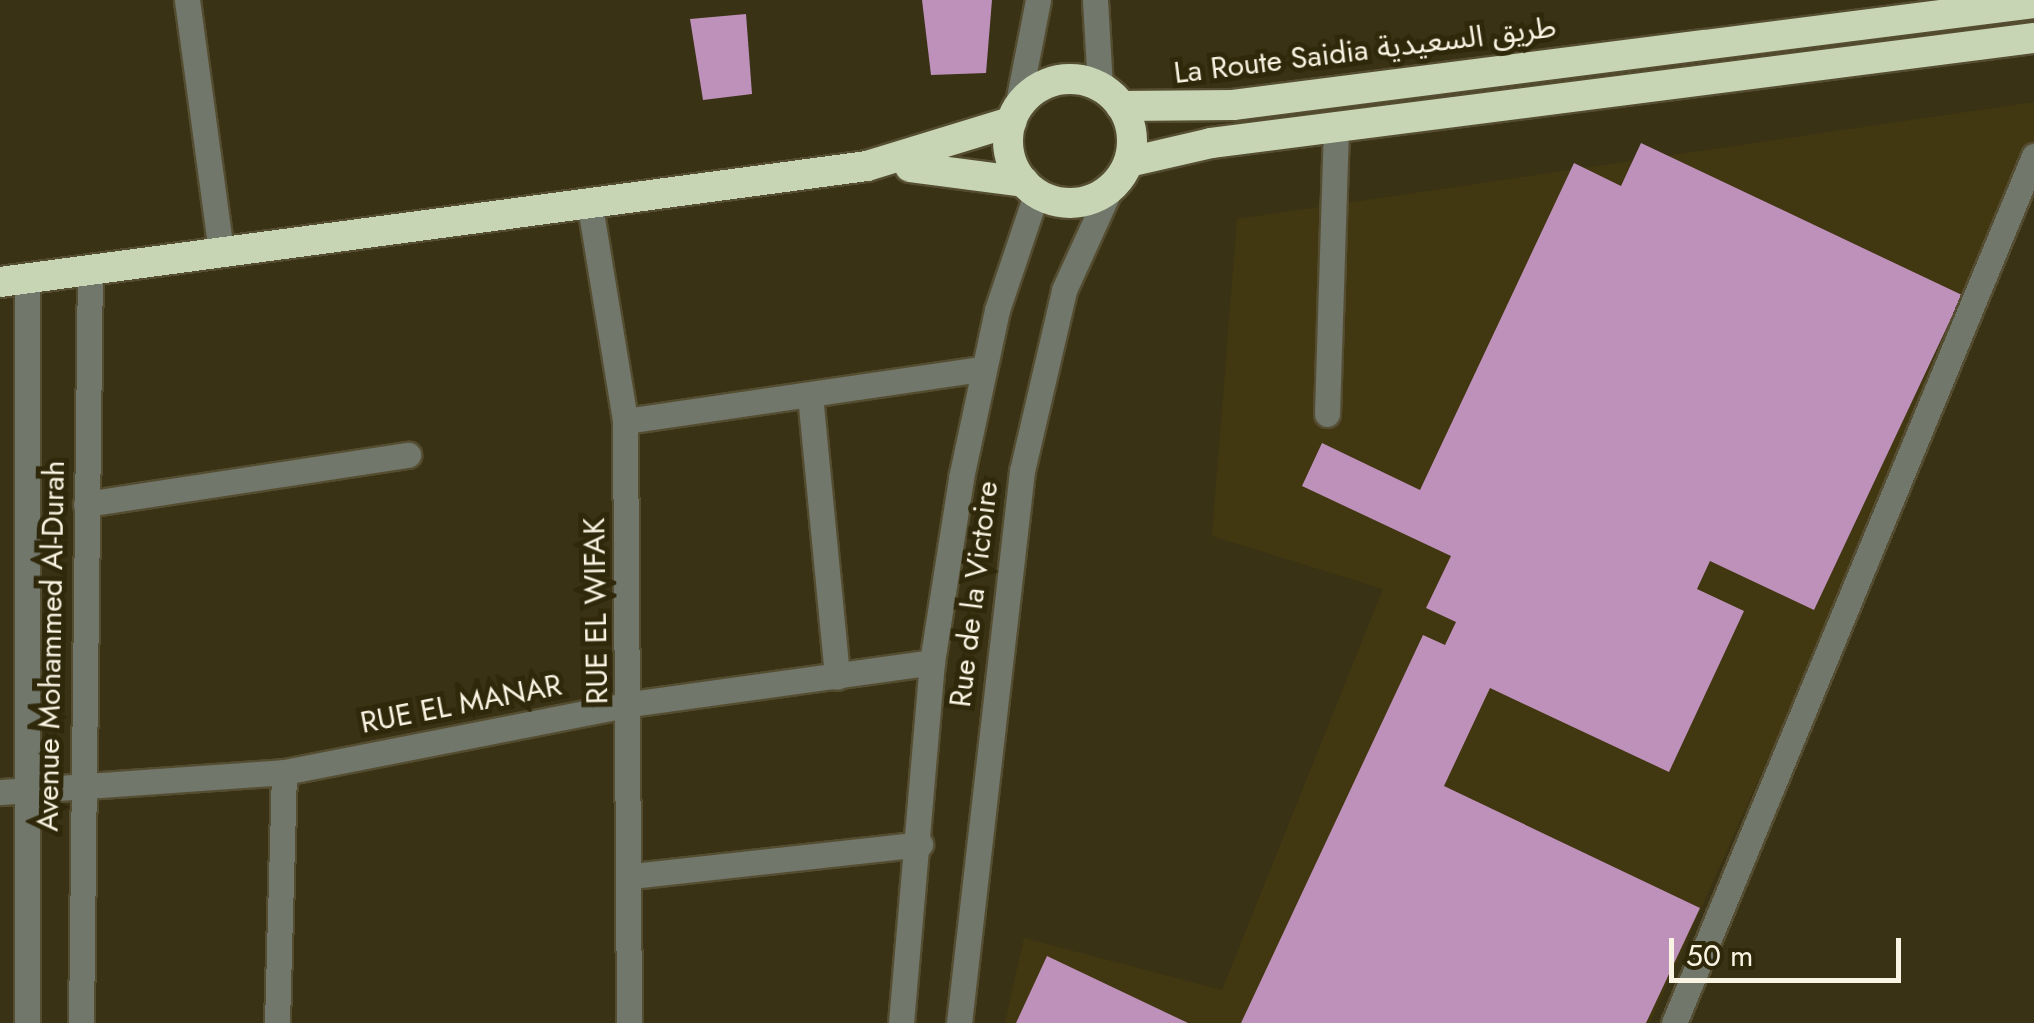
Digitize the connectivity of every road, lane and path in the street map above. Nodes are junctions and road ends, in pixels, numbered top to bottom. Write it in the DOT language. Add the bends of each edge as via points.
graph roads {
  1 [pos="187,0"];
  2 [pos="1038,0"];
  3 [pos="1095,0"];
  4 [pos="2034,3"];
  5 [pos="1777,36"];
  6 [pos="2034,38"];
  7 [pos="1781,70"];
  8 [pos="1336,92"];
  9 [pos="1111,96"];
  10 [pos="1014,115"];
  11 [pos="1336,128"];
  12 [pos="2034,156"];
  13 [pos="1129,162"];
  14 [pos="867,166"];
  15 [pos="1030,187"];
  16 [pos="1112,188"];
  17 [pos="589,200"];
  18 [pos="222,252"];
  19 [pos="90,270"];
  20 [pos="14,281"];
  21 [pos="981,369"];
  22 [pos="810,394"];
  23 [pos="1327,414"];
  24 [pos="625,421"];
  25 [pos="408,455"];
  26 [pos="86,504"];
  27 [pos="932,662"];
  28 [pos="837,677"];
  29 [pos="631,704"];
  30 [pos="284,772"];
  31 [pos="80,787"];
  32 [pos="29,789"];
  33 [pos="0,792"];
  34 [pos="920,844"];
  35 [pos="632,876"];
  36 [pos="27,1023"];
  37 [pos="81,1023"];
  38 [pos="277,1023"];
  39 [pos="629,1023"];
  40 [pos="901,1023"];
  41 [pos="959,1023"];
  42 [pos="1674,1023"];
  1 -- 18 [label="street"];
  2 -- 10 [label="street"];
  3 -- 9 [label="street"];
  4 -- 5 [label="highway, La Route Saidia طريق السعيدية"];
  5 -- 7 [label="highway"];
  5 -- 8 [label="highway, La Route Saidia طريق السعيدية"];
  6 -- 7 [label="highway"];
  7 -- 11 [label="highway"];
  8 -- 9 [label="highway, La Route Saidia طريق السعيدية" via="1205,108"];
  8 -- 11 [label="highway"];
  9 -- 10 [label="highway" via="1062,79"];
  9 -- 13 [label="highway"];
  10 -- 14 [label="highway"];
  10 -- 15 [label="highway" via="1010,154"];
  11 -- 13 [label="highway"];
  11 -- 23 [label="street"];
  12 -- 42 [label="street"];
  13 -- 16 [label="highway"];
  14 -- 15 [label="highway"];
  14 -- 17 [label="highway"];
  15 -- 16 [label="highway" via="1075,202"];
  15 -- 21 [label="street, Rue de la Victoire"];
  16 -- 41 [label="street, Rue de la Victoire" via="1064,290 1022,471"];
  17 -- 18 [label="highway"];
  17 -- 24 [label="street, RUE EL WIFAK"];
  18 -- 19 [label="highway"];
  19 -- 20 [label="highway"];
  19 -- 26 [label="street, Avenue Mohammed Al-Durah"];
  20 -- 32 [label="street, Avenue Mohammed Al-Durah"];
  21 -- 22 [label="street"];
  21 -- 27 [label="street, Rue de la Victoire"];
  22 -- 24 [label="street"];
  22 -- 28 [label="street"];
  24 -- 29 [label="street, RUE EL WIFAK"];
  25 -- 26 [label="street"];
  26 -- 31 [label="street, Avenue Mohammed Al-Durah"];
  27 -- 28 [label="street, RUE EL MANAR"];
  27 -- 34 [label="street, Rue de la Victoire"];
  28 -- 29 [label="street, RUE EL MANAR"];
  29 -- 30 [label="street, RUE EL MANAR"];
  29 -- 35 [label="street, RUE EL WIFAK"];
  30 -- 31 [label="street, RUE EL MANAR"];
  30 -- 38 [label="street"];
  31 -- 32 [label="street, RUE EL MANAR"];
  31 -- 37 [label="street, Avenue Mohammed Al-Durah"];
  32 -- 33 [label="street, RUE EL MANAR"];
  32 -- 36 [label="street, Avenue Mohammed Al-Durah"];
  34 -- 35 [label="street"];
  34 -- 40 [label="street, Rue de la Victoire"];
  35 -- 39 [label="street, RUE EL WIFAK"];
}
